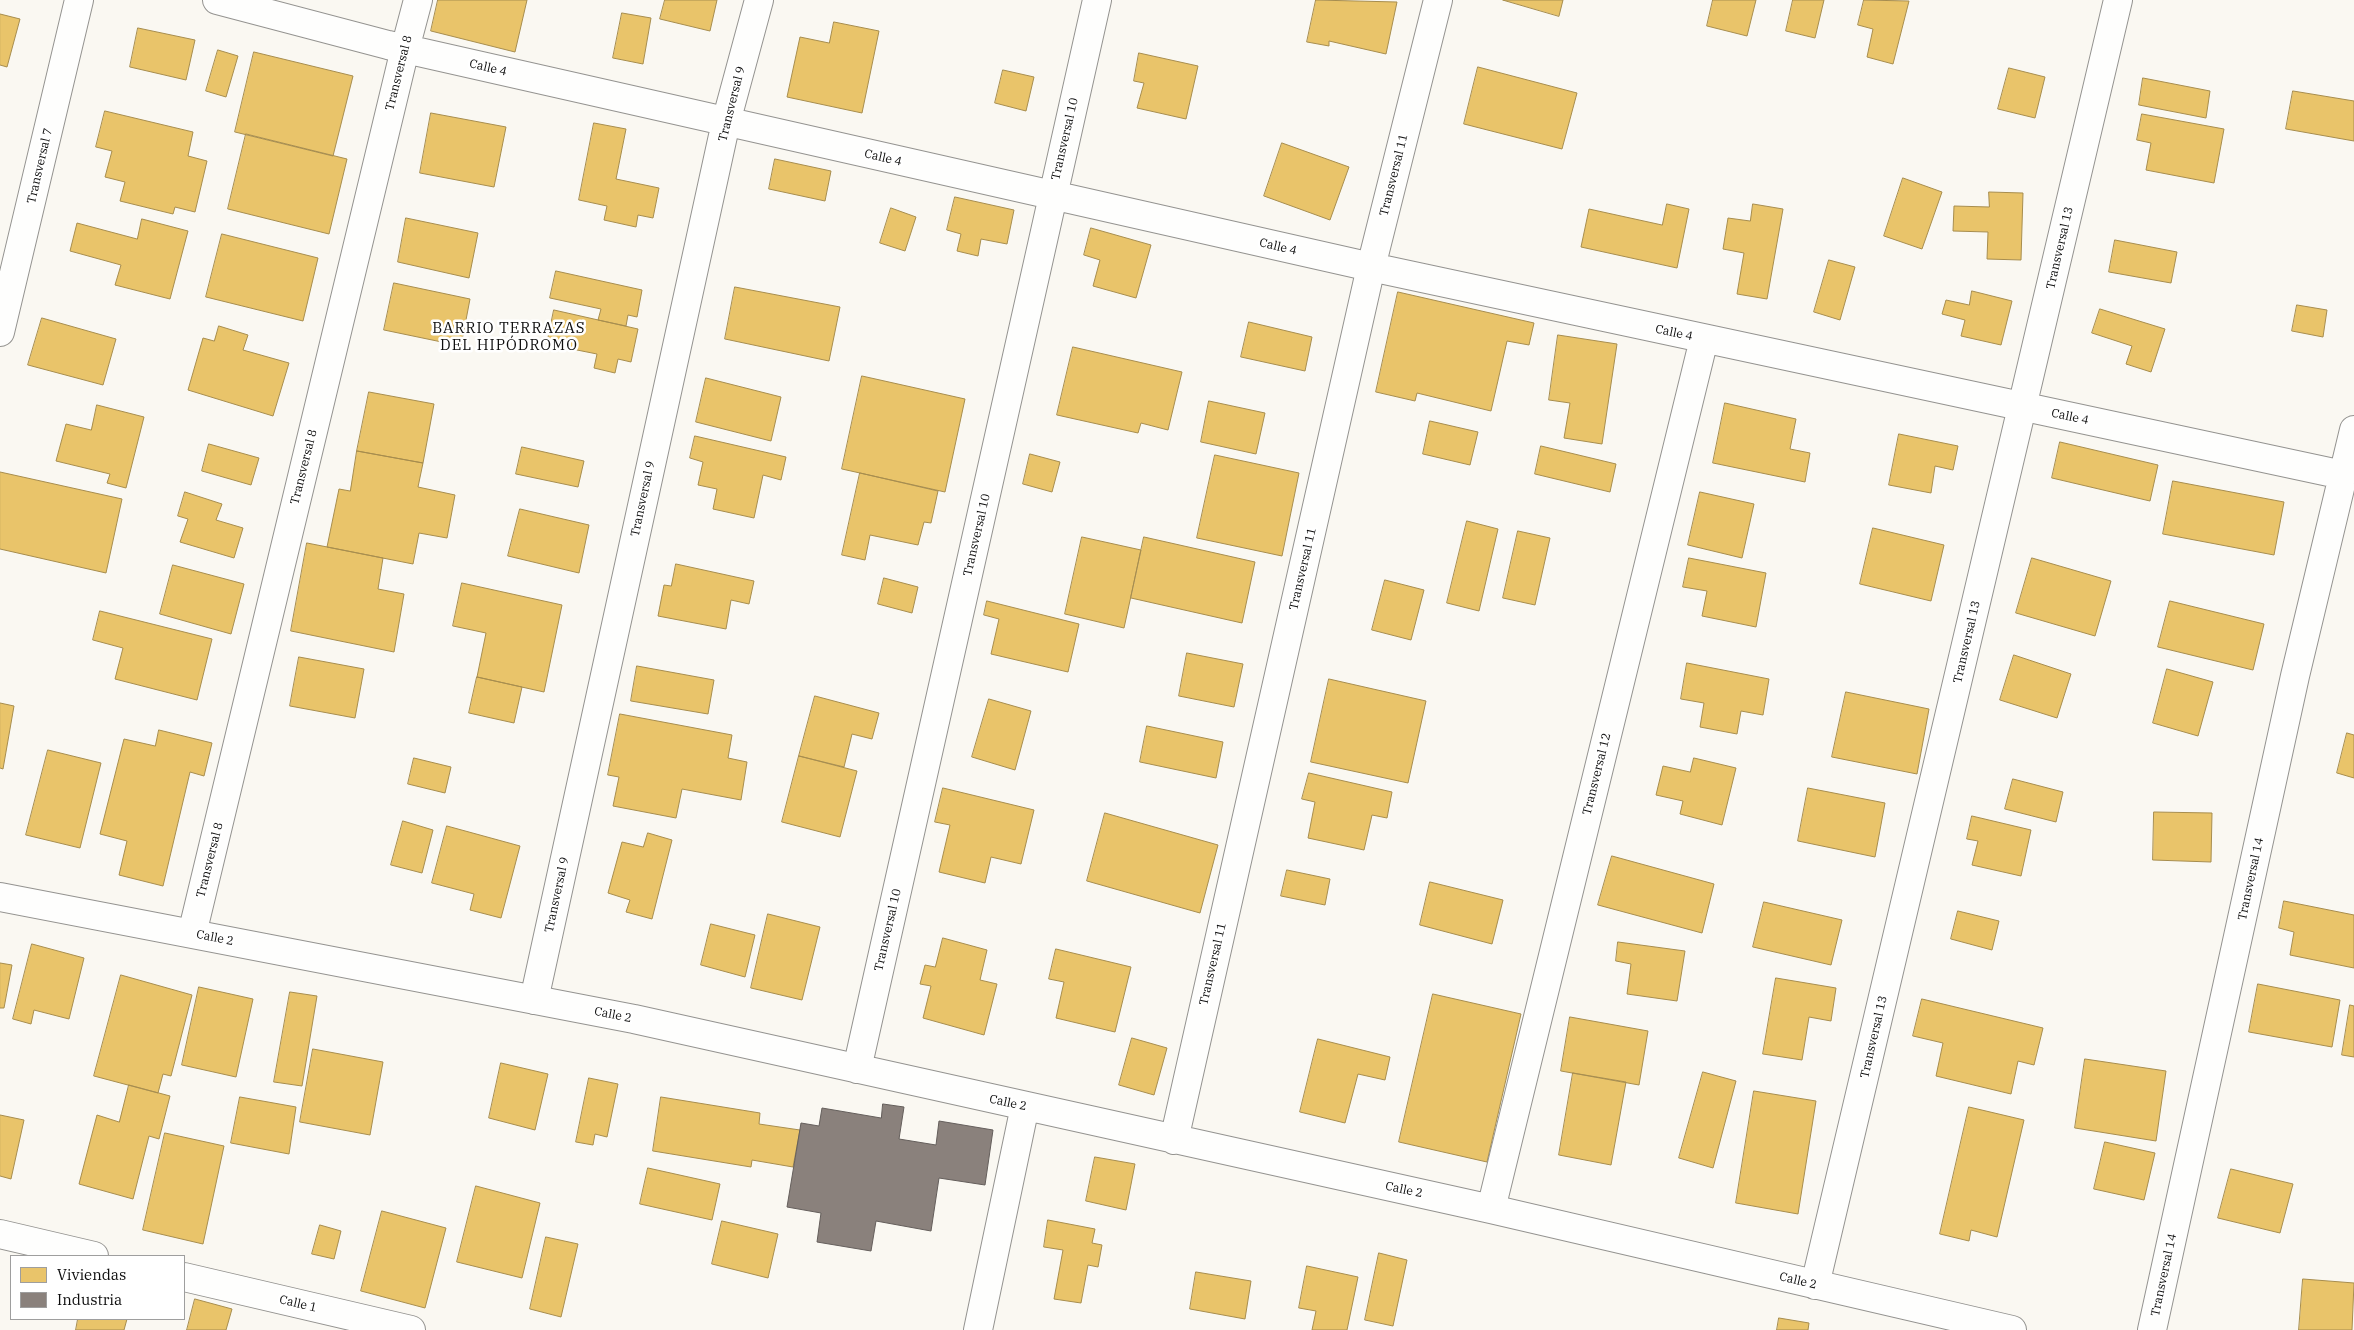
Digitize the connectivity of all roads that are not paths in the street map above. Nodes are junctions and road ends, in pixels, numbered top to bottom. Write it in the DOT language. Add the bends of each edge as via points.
graph roads {
  1 [pos="79,0"];
  2 [pos="217,0"];
  3 [pos="418,0"];
  4 [pos="759,0"];
  5 [pos="1097,0"];
  6 [pos="1438,0"];
  7 [pos="2118,0"];
  8 [pos="405,48"];
  9 [pos="726,122"];
  10 [pos="1052,196"];
  11 [pos="1371,267"];
  12 [pos="0,332"];
  13 [pos="1704,339"];
  14 [pos="2022,407"];
  15 [pos="2354,430"];
  16 [pos="2345,490"];
  17 [pos="0,897"];
  18 [pos="192,934"];
  19 [pos="534,1000"];
  20 [pos="857,1069"];
  21 [pos="1025,1106"];
  22 [pos="1174,1140"];
  23 [pos="1491,1209"];
  24 [pos="0,1234"];
  25 [pos="90,1255"];
  26 [pos="185,1277"];
  27 [pos="1815,1285"];
  28 [pos="411,1330"];
  29 [pos="978,1330"];
  30 [pos="2012,1330"];
  31 [pos="2152,1330"];
  1 -- 12 [label="street, Transversal 7"];
  2 -- 8 [label="street, Calle 4"];
  3 -- 8 [label="street, Transversal 8"];
  4 -- 9 [label="street, Transversal 9"];
  5 -- 10 [label="street, Transversal 10"];
  6 -- 11 [label="street, Transversal 11"];
  7 -- 14 [label="street, Transversal 13"];
  8 -- 9 [label="street, Calle 4"];
  8 -- 18 [label="street, Transversal 8"];
  9 -- 10 [label="street, Calle 4"];
  9 -- 19 [label="street, Transversal 9"];
  10 -- 11 [label="street, Calle 4"];
  10 -- 20 [label="street, Transversal 10"];
  11 -- 13 [label="street, Calle 4"];
  11 -- 22 [label="street, Transversal 11"];
  13 -- 14 [label="street, Calle 4"];
  13 -- 23 [label="street, Transversal 12"];
  14 -- 16 [label="street, Calle 4"];
  14 -- 27 [label="street, Transversal 13"];
  15 -- 16 [label="street, Transversal 14"];
  16 -- 31 [label="street, Transversal 14" via="2295,676"];
  17 -- 18 [label="street, Calle 2"];
  18 -- 19 [label="street, Calle 2"];
  19 -- 20 [label="street, Calle 2"];
  20 -- 21 [label="street, Calle 2"];
  21 -- 22 [label="street, Calle 2"];
  21 -- 29 [label="street"];
  22 -- 23 [label="street, Calle 2"];
  23 -- 27 [label="street, Calle 2"];
  24 -- 25 [label="street"];
  26 -- 28 [label="street, Calle 1"];
  27 -- 30 [label="street, Calle 2"];
}
